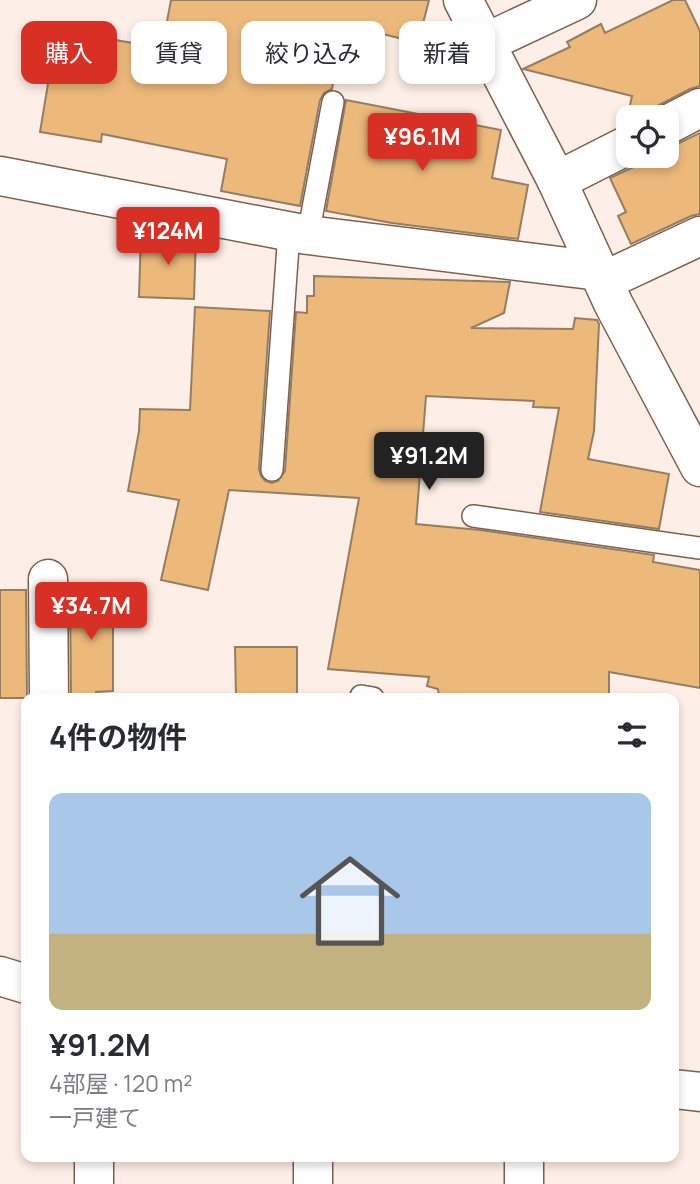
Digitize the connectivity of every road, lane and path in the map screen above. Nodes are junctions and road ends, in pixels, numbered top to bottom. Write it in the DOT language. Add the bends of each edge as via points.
graph roads {
  1 [pos="463,0"];
  2 [pos="577,0"];
  3 [pos="474,21"];
  4 [pos="495,38"];
  5 [pos="495,62"];
  6 [pos="333,102"];
  7 [pos="700,108"];
  8 [pos="679,119"];
  9 [pos="616,151"];
  10 [pos="0,176"];
  11 [pos="557,181"];
  12 [pos="299,233"];
  13 [pos="700,236"];
  14 [pos="601,276"];
  15 [pos="700,467"];
  16 [pos="272,470"];
  17 [pos="472,516"];
  18 [pos="700,548"];
  19 [pos="48,579"];
  20 [pos="50,693"];
  21 [pos="0,976"];
  22 [pos="21,982"];
  23 [pos="679,1090"];
  24 [pos="700,1092"];
  25 [pos="94,1162"];
  26 [pos="313,1162"];
  27 [pos="524,1162"];
  28 [pos="94,1184"];
  29 [pos="313,1184"];
  30 [pos="524,1184"];
  1 -- 3 [label="street"];
  2 -- 4 [label="street"];
  5 -- 11 [label="street"];
  6 -- 12 [label="lane"];
  7 -- 8 [label="street"];
  9 -- 11 [label="street"];
  10 -- 12 [label="street"];
  11 -- 14 [label="street"];
  12 -- 14 [label="street"];
  12 -- 16 [label="lane"];
  13 -- 14 [label="street"];
  14 -- 15 [label="street"];
  17 -- 18 [label="lane"];
  19 -- 20 [label="street"];
  21 -- 22 [label="street"];
  23 -- 24 [label="street"];
  25 -- 28 [label="street"];
  26 -- 29 [label="street"];
  27 -- 30 [label="street"];
}
